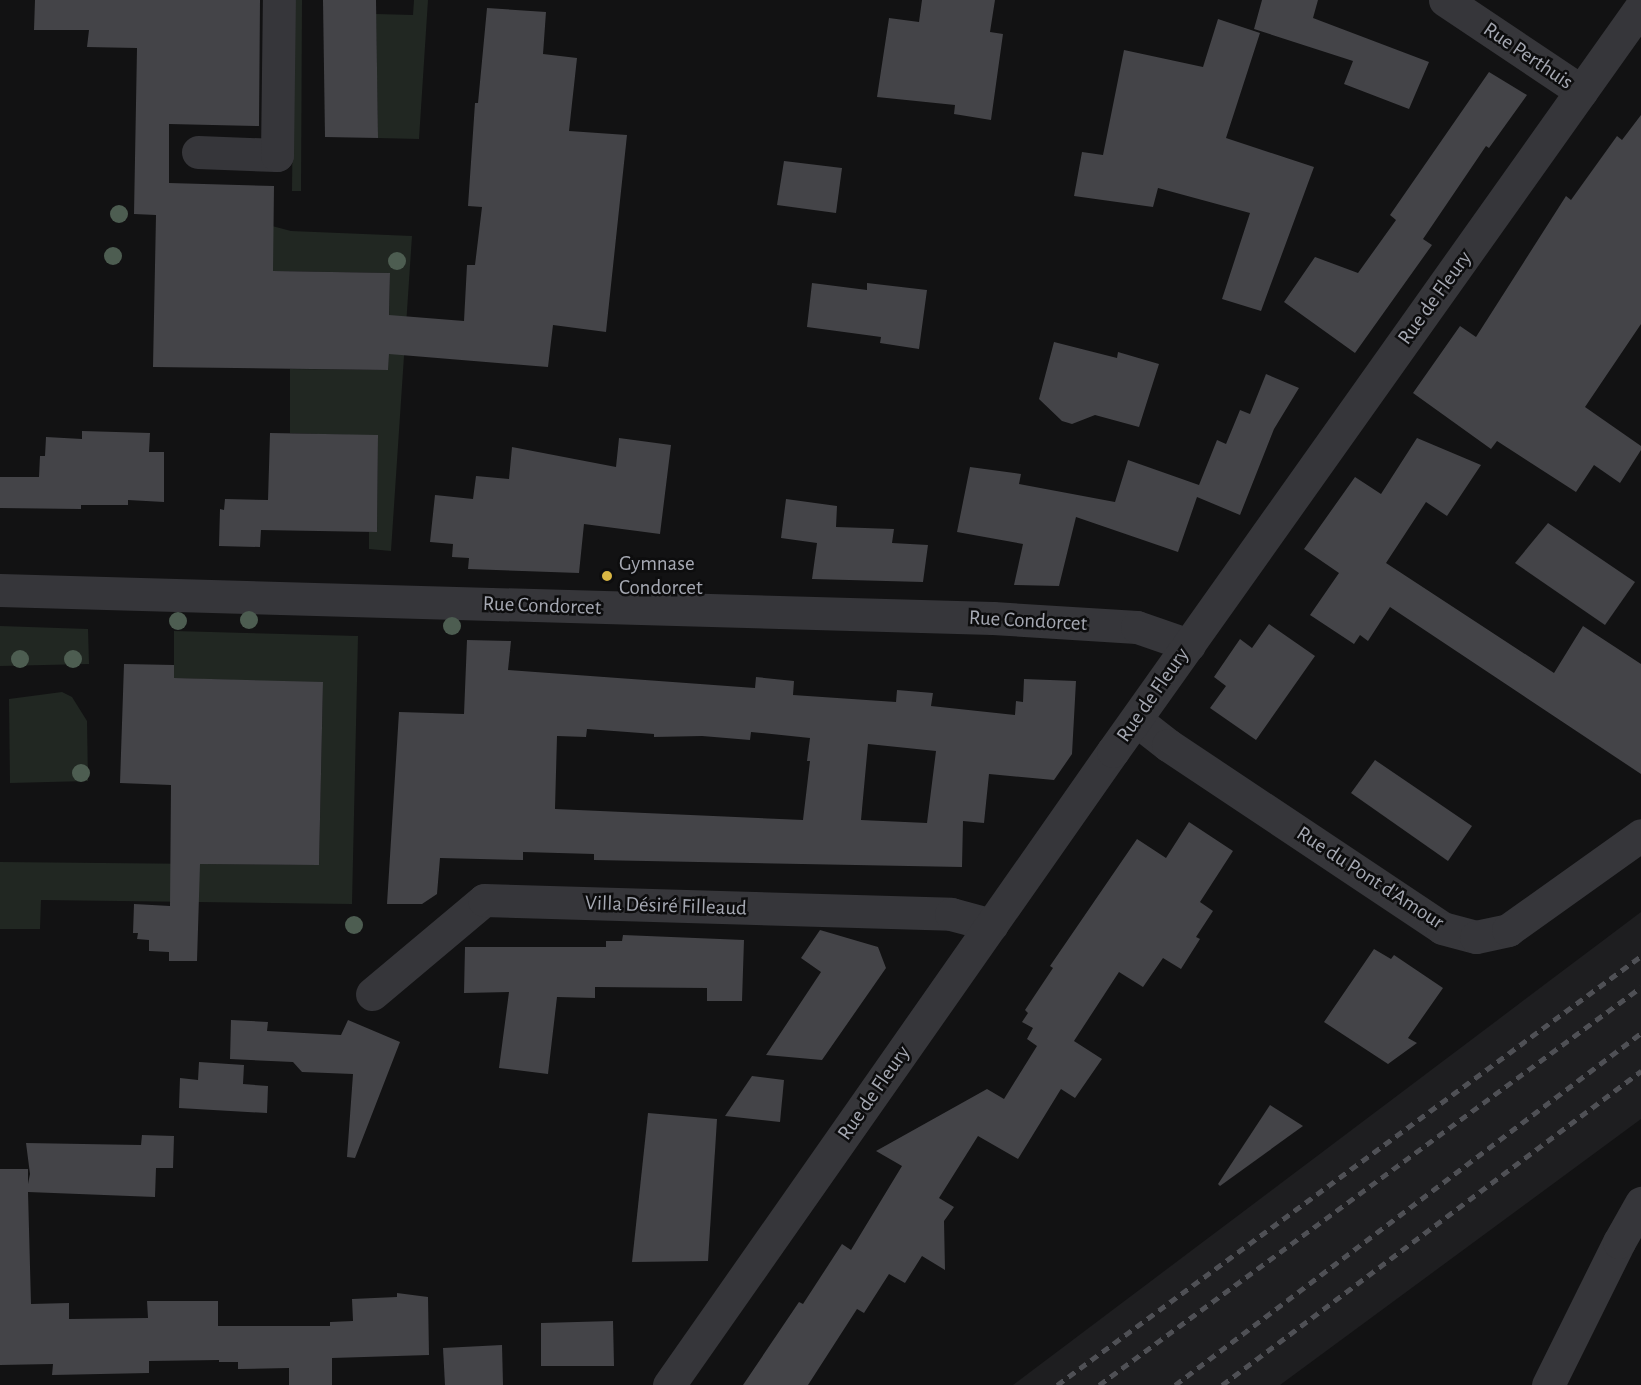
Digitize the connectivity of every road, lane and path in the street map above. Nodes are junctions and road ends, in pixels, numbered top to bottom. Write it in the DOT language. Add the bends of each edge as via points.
graph roads {
  1 [pos="279,0"];
  2 [pos="1445,0"];
  3 [pos="1641,7"];
  4 [pos="1581,92"];
  5 [pos="198,152"];
  6 [pos="0,590"];
  7 [pos="1188,645"];
  8 [pos="1136,720"];
  9 [pos="1641,835"];
  10 [pos="992,925"];
  11 [pos="372,994"];
  12 [pos="1641,1203"];
  13 [pos="1630,1249"];
  14 [pos="669,1385"];
  15 [pos="1548,1385"];
  1 -- 5 [label="street" via="277,155"];
  2 -- 4 [label="street, Rue Perthuis"];
  3 -- 4 [label="street, Rue de Fleury"];
  4 -- 7 [label="street, Rue de Fleury"];
  6 -- 7 [label="street, Rue Condorcet" via="993,618 1137,627"];
  7 -- 8 [label="street, Rue de Fleury"];
  8 -- 9 [label="street, Rue du Pont d'Amour" via="1442,928 1476,938 1508,930"];
  8 -- 10 [label="street, Rue de Fleury"];
  10 -- 11 [label="street, Villa Désiré Filleaud" via="951,914 484,900"];
  10 -- 14 [label="street, Rue de Fleury"];
  12 -- 13 [label="street"];
  13 -- 15 [label="street"];
}
